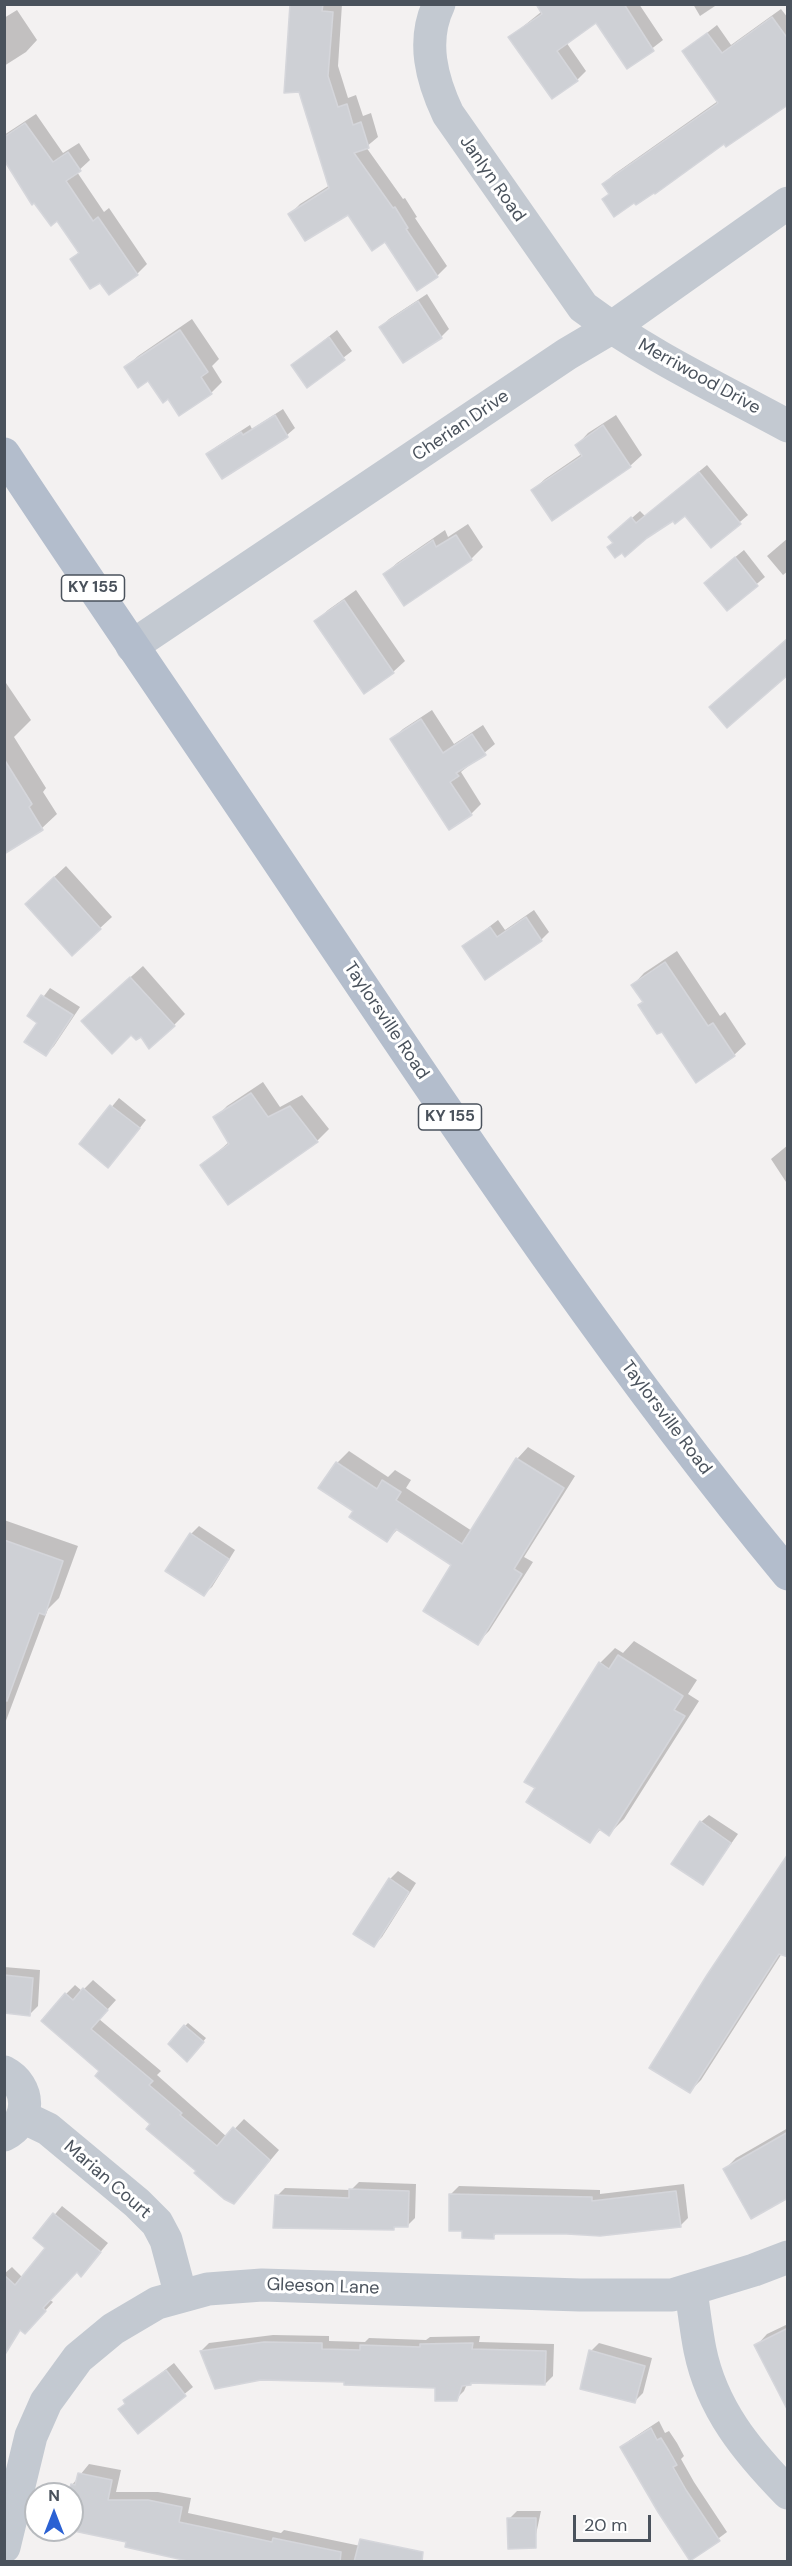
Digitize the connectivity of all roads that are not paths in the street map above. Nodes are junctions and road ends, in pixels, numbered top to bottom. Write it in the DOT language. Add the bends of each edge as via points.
graph roads {
  1 [pos="439,4"];
  2 [pos="788,202"];
  3 [pos="611,328"];
  4 [pos="788,426"];
  5 [pos="4,454"];
  6 [pos="132,646"];
  7 [pos="788,1575"];
  8 [pos="4,2072"];
  9 [pos="14,2126"];
  10 [pos="788,2257"];
  11 [pos="691,2290"];
  12 [pos="181,2296"];
  13 [pos="788,2493"];
  14 [pos="4,2547"];
  1 -- 3 [label="street, Janlyn Road" via="429,44 430,65 448,114 583,307"];
  2 -- 3 [label="street, Cherian Drive"];
  3 -- 4 [label="street, Merriwood Drive"];
  3 -- 6 [label="street, Cherian Drive"];
  5 -- 6 [label="main road, Taylorsville Road / KY 155"];
  6 -- 7 [label="main road, Taylorsville Road / KY 155" via="585,1310"];
  8 -- 9 [label="street, Marian Court" via="20,2084 24,2095 26,2106"];
  9 -- 12 [label="street, Marian Court" via="48,2129 157,2223 166,2240"];
  10 -- 11 [label="street, Gleeson Lane"];
  11 -- 12 [label="street, Gleeson Lane" via="672,2295 580,2295 262,2285 208,2289"];
  11 -- 13 [label="street" via="700,2351 720,2406 734,2432"];
  12 -- 14 [label="street, Gleeson Lane" via="157,2303 112,2329 78,2358 61,2379 31,2436"];
}
